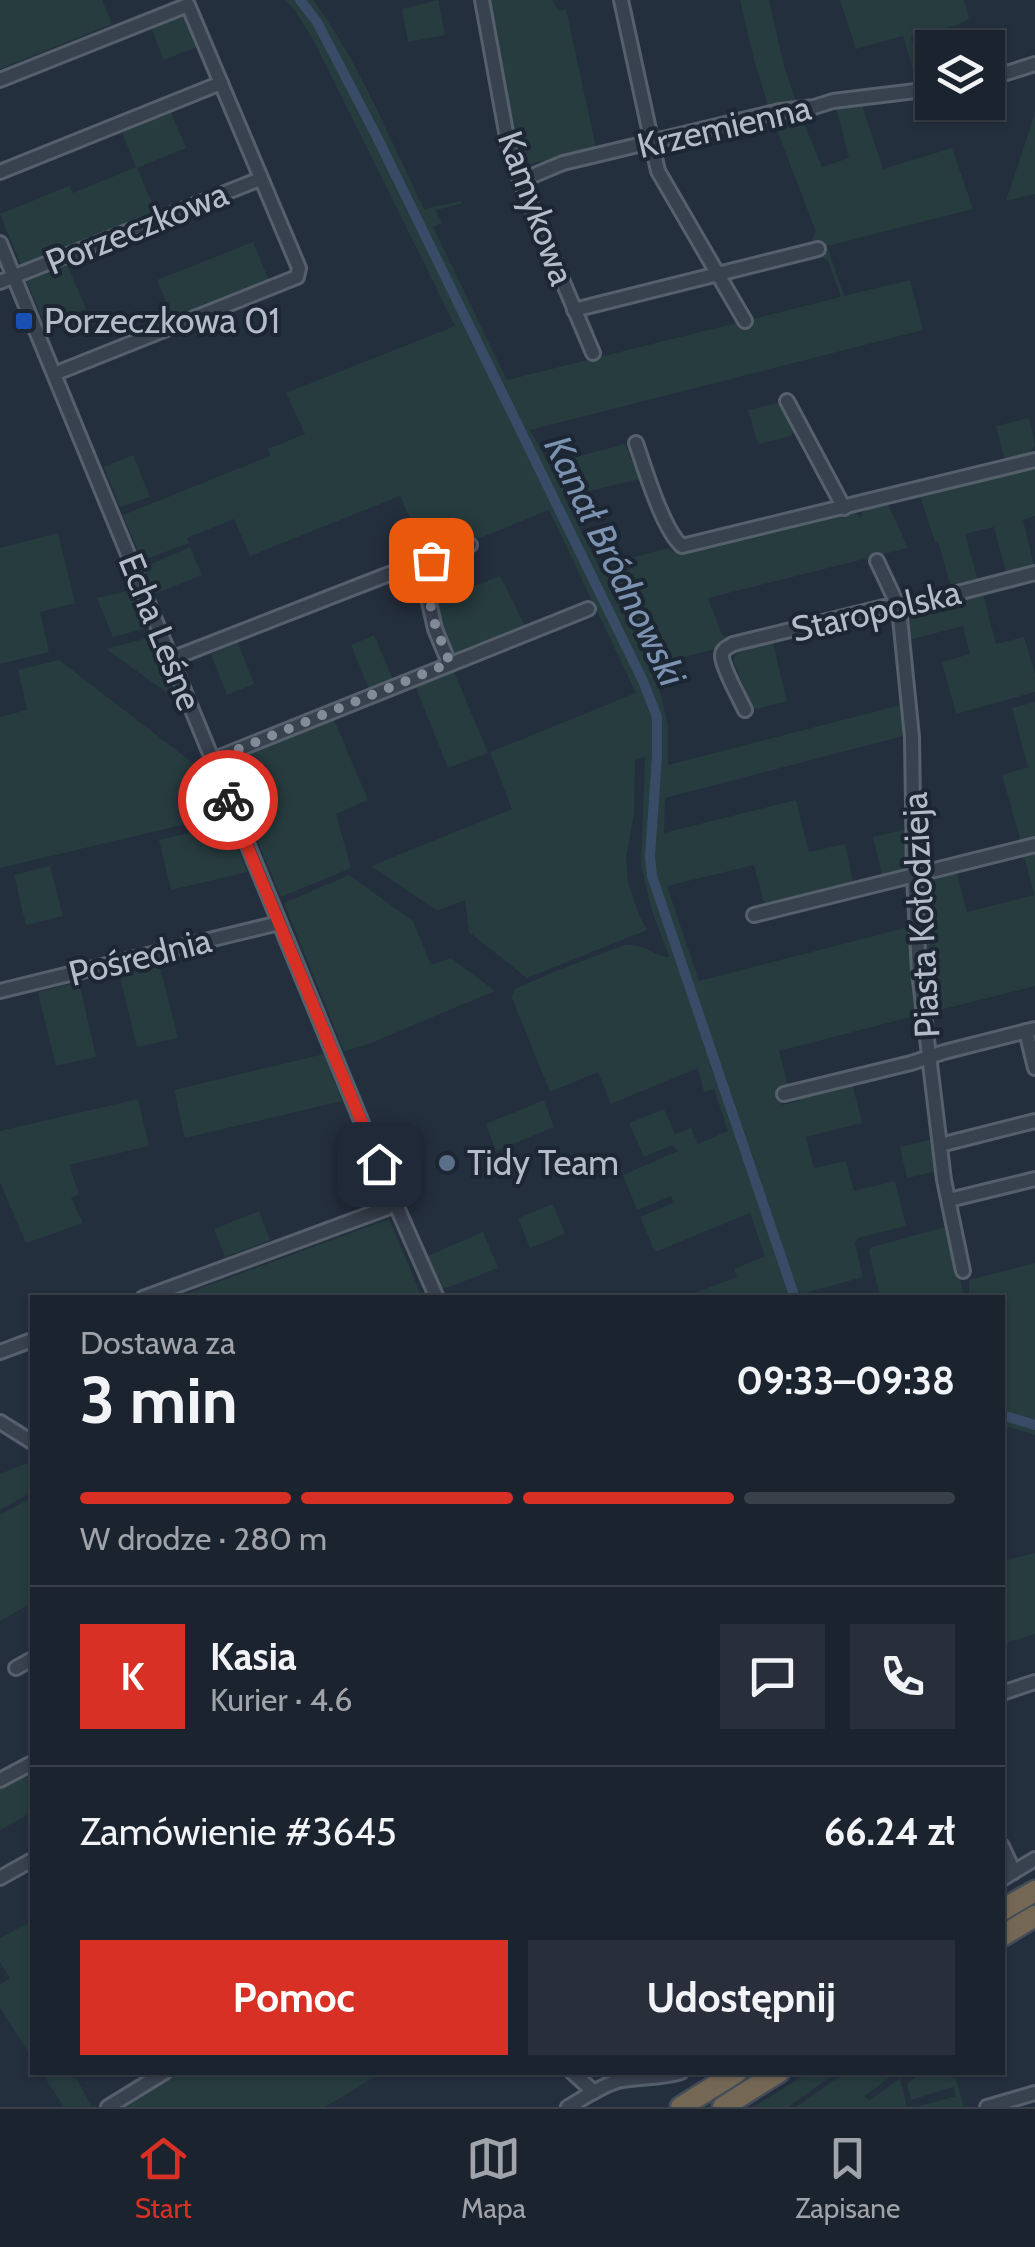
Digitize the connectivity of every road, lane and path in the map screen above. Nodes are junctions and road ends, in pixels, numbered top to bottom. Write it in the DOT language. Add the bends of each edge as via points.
graph roads {
  1 [pos="482,0"];
  2 [pos="621,0"];
  3 [pos="1035,64"];
  4 [pos="1005,74"];
  5 [pos="0,80"];
  6 [pos="221,83"];
  7 [pos="915,91"];
  8 [pos="652,142"];
  9 [pos="0,172"];
  10 [pos="260,178"];
  11 [pos="520,181"];
  12 [pos="0,243"];
  13 [pos="818,249"];
  14 [pos="718,273"];
  15 [pos="7,280"];
  16 [pos="574,310"];
  17 [pos="745,321"];
  18 [pos="593,353"];
  19 [pos="54,374"];
  20 [pos="787,401"];
  21 [pos="636,443"];
  22 [pos="1035,460"];
  23 [pos="844,508"];
  24 [pos="470,545"];
  25 [pos="877,561"];
  26 [pos="420,562"];
  27 [pos="1035,573"];
  28 [pos="899,608"];
  29 [pos="588,609"];
  30 [pos="171,659"];
  31 [pos="450,663"];
  32 [pos="745,710"];
  33 [pos="212,760"];
  34 [pos="1035,845"];
  35 [pos="914,876"];
  36 [pos="754,915"];
  37 [pos="279,923"];
  38 [pos="0,991"];
  39 [pos="1030,1030"];
  40 [pos="929,1058"];
  41 [pos="1035,1068"];
  42 [pos="784,1094"];
  43 [pos="1035,1120"];
  44 [pos="948,1143"];
  45 [pos="1035,1180"];
  46 [pos="392,1196"];
  47 [pos="949,1200"];
  48 [pos="963,1271"];
  49 [pos="151,1295"];
  50 [pos="436,1295"];
  51 [pos="30,1341"];
  52 [pos="0,1352"];
  53 [pos="0,1422"];
  54 [pos="30,1441"];
  55 [pos="30,1661"];
  56 [pos="16,1668"];
  57 [pos="1035,1682"];
  58 [pos="1005,1692"];
  59 [pos="30,1763"];
  60 [pos="0,1780"];
  61 [pos="1035,1858"];
  62 [pos="30,1861"];
  63 [pos="1008,1875"];
  64 [pos="0,1878"];
  65 [pos="1035,1890"];
  66 [pos="1005,1908"];
  67 [pos="1035,1916"];
  68 [pos="1005,1934"];
  69 [pos="161,2075"];
  70 [pos="575,2075"];
  71 [pos="672,2075"];
  72 [pos="733,2075"];
  73 [pos="774,2075"];
  74 [pos="594,2092"];
  75 [pos="1035,2093"];
  76 [pos="108,2107"];
  77 [pos="568,2107"];
  78 [pos="681,2107"];
  79 [pos="723,2107"];
  80 [pos="988,2107"];
  1 -- 11 [label="street, Kamykowa"];
  2 -- 8 [label="street"];
  3 -- 4 [label="street"];
  5 -- 6 [label="street" via="188,5"];
  6 -- 9 [label="street"];
  6 -- 10 [label="street"];
  7 -- 8 [label="street, Krzemienna" via="833,101"];
  8 -- 11 [label="street, Krzemienna" via="564,162"];
  8 -- 14 [label="street" via="661,177"];
  10 -- 15 [label="street, Porzeczkowa"];
  10 -- 19 [label="street" via="299,268 297,277"];
  11 -- 16 [label="street, Kamykowa"];
  12 -- 15 [label="street, Echa Leśne"];
  13 -- 14 [label="street"];
  14 -- 16 [label="street"];
  14 -- 17 [label="street"];
  15 -- 19 [label="street, Echa Leśne"];
  16 -- 18 [label="street, Kamykowa"];
  19 -- 30 [label="street, Echa Leśne"];
  20 -- 23 [label="street"];
  21 -- 23 [label="street" via="682,546"];
  22 -- 23 [label="street"];
  24 -- 26 [label="street"];
  25 -- 28 [label="street, Piasta Kołodzieja"];
  26 -- 30 [label="street"];
  26 -- 31 [label="street"];
  27 -- 28 [label="street, Staropolska"];
  28 -- 32 [label="street, Staropolska" via="732,644 722,656"];
  28 -- 35 [label="street, Piasta Kołodzieja" via="912,737"];
  29 -- 31 [label="street"];
  30 -- 33 [label="street, Echa Leśne"];
  31 -- 33 [label="street"];
  33 -- 37 [label="street, Echa Leśne"];
  34 -- 35 [label="street"];
  35 -- 36 [label="street"];
  35 -- 40 [label="street, Piasta Kołodzieja"];
  37 -- 38 [label="street, Pośrednia"];
  37 -- 46 [label="street, Echa Leśne"];
  39 -- 40 [label="street"];
  39 -- 41 [label="street"];
  40 -- 42 [label="street"];
  40 -- 47 [label="street, Piasta Kołodzieja"];
  43 -- 44 [label="street"];
  45 -- 47 [label="street"];
  46 -- 49 [label="street" via="387,1208"];
  46 -- 50 [label="street, Echa Leśne"];
  47 -- 48 [label="street, Piasta Kołodzieja"];
  51 -- 52 [label="street"];
  53 -- 54 [label="street"];
  55 -- 56 [label="street"];
  57 -- 58 [label="street"];
  59 -- 60 [label="street"];
  61 -- 63 [label="street"];
  62 -- 64 [label="street"];
  65 -- 66 [label="highway"];
  67 -- 68 [label="highway"];
  69 -- 76 [label="street"];
  70 -- 74 [label="street"];
  71 -- 74 [label="street" via="620,2081"];
  72 -- 78 [label="highway"];
  73 -- 79 [label="highway"];
  74 -- 77 [label="street"];
  75 -- 80 [label="street"];
}
